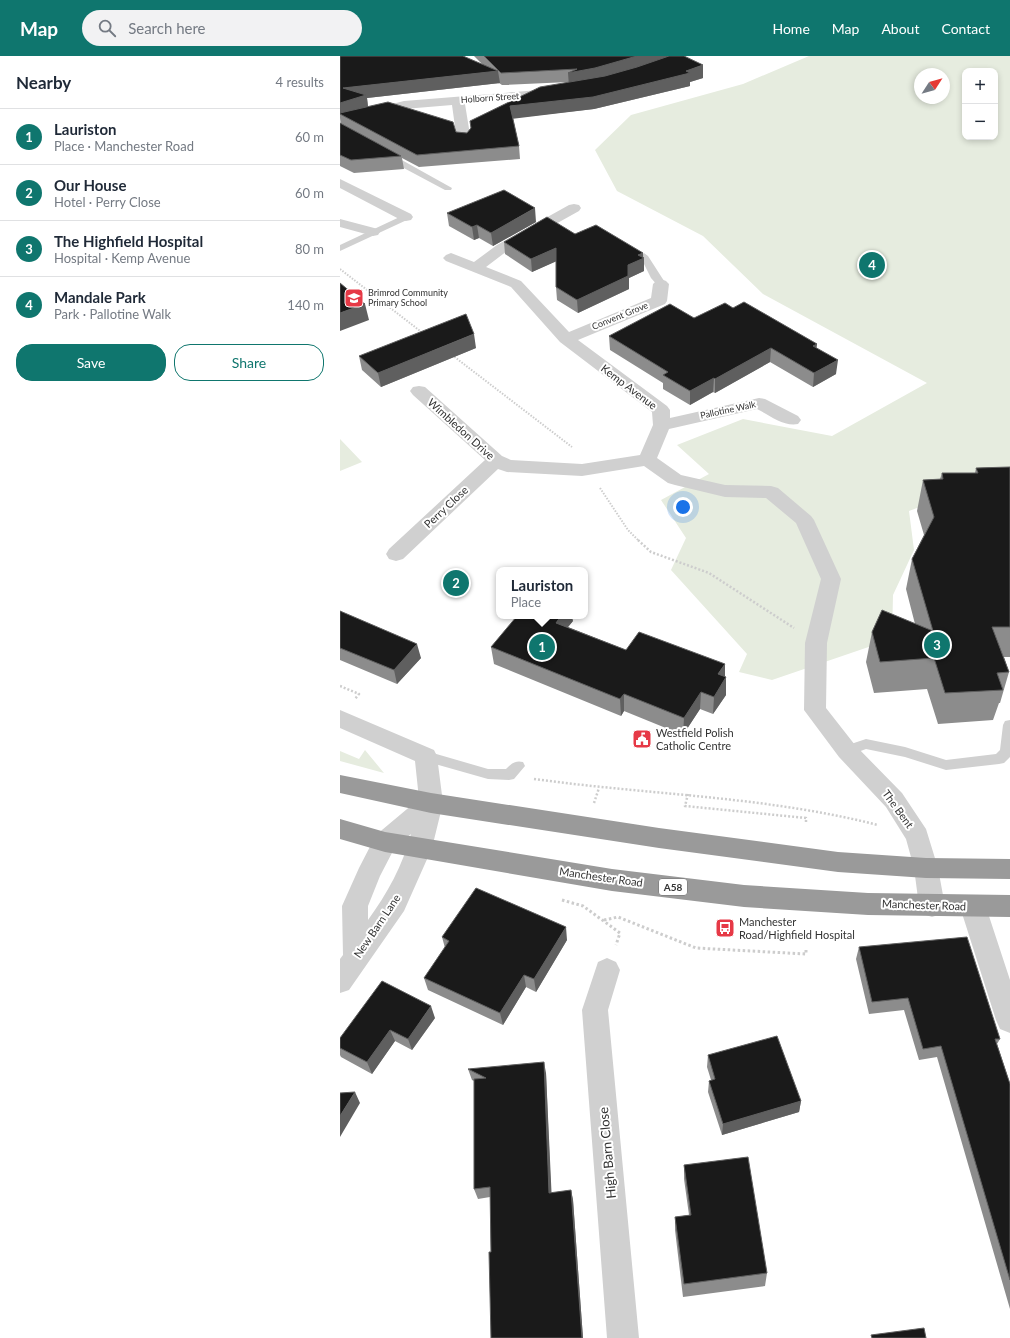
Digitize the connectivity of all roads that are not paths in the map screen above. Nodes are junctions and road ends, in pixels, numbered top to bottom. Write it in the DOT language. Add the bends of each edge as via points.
graph roads {
  1 [pos="564,91"];
  2 [pos="458,101"];
  3 [pos="340,120"];
  4 [pos="464,141"];
  5 [pos="380,151"];
  6 [pos="340,183"];
  7 [pos="448,188"];
  8 [pos="574,208"];
  9 [pos="406,216"];
  10 [pos="340,223"];
  11 [pos="374,232"];
  12 [pos="340,248"];
  13 [pos="644,256"];
  14 [pos="451,258"];
  15 [pos="476,267"];
  16 [pos="661,284"];
  17 [pos="566,339"];
  18 [pos="419,391"];
  19 [pos="792,420"];
  20 [pos="662,425"];
  21 [pos="496,460"];
  22 [pos="647,460"];
  23 [pos="396,554"];
  24 [pos="340,719"];
  25 [pos="1010,725"];
  26 [pos="847,751"];
  27 [pos="426,756"];
  28 [pos="513,771"];
  29 [pos="340,784"];
  30 [pos="431,803"];
  31 [pos="340,829"];
  32 [pos="385,842"];
  33 [pos="420,848"];
  34 [pos="926,868"];
  35 [pos="1010,869"];
  36 [pos="932,906"];
  37 [pos="1010,906"];
  38 [pos="973,907"];
  39 [pos="348,952"];
  40 [pos="607,970"];
  41 [pos="340,981"];
  42 [pos="1010,1020"];
  43 [pos="623,1338"];
  1 -- 2 [label="street, Holborn Street"];
  2 -- 3 [label="street, Holborn Street" via="384,109"];
  2 -- 4 [label="street"];
  5 -- 7 [label="lane"];
  6 -- 9 [label="street"];
  8 -- 15 [label="street" via="502,248"];
  9 -- 11 [label="lane"];
  10 -- 11 [label="street"];
  11 -- 12 [label="lane"];
  13 -- 16 [label="lane"];
  14 -- 15 [label="street, Kemp Avenue"];
  15 -- 17 [label="street, Kemp Avenue" via="516,284"];
  16 -- 17 [label="street, Convent Grove" via="659,301"];
  17 -- 20 [label="street, Kemp Avenue" via="661,410"];
  18 -- 21 [label="street, Wimbledon Drive"];
  19 -- 20 [label="street, Pallotine Walk" via="759,403"];
  20 -- 22 [label="street, Kemp Avenue"];
  21 -- 22 [label="street, Wimbledon Drive" via="507,466 582,470"];
  21 -- 23 [label="street, Perry Close"];
  22 -- 26 [label="street, The Bent" via="675,479 726,491 771,492 804,520 831,579 816,642 816,710"];
  24 -- 27 [label="street"];
  25 -- 26 [label="lane" via="1007,752 999,759 946,765 905,752 866,744"];
  26 -- 34 [label="street, The Bent" via="894,800 917,836"];
  27 -- 28 [label="lane" via="488,774"];
  27 -- 30 [label="street"];
  29 -- 30 [label="highway"];
  30 -- 32 [label="street"];
  30 -- 33 [label="street, New Barn Lane"];
  30 -- 34 [label="highway" via="838,862"];
  31 -- 32 [label="highway, Manchester Road / A58"];
  32 -- 33 [label="highway, Manchester Road / A58"];
  32 -- 39 [label="street" via="356,906"];
  33 -- 36 [label="highway, Manchester Road / A58" via="612,880 744,896"];
  33 -- 39 [label="street, New Barn Lane" via="395,903"];
  34 -- 35 [label="highway"];
  34 -- 36 [label="street, The Bent"];
  36 -- 38 [label="highway, Manchester Road / A58"];
  37 -- 38 [label="highway, Manchester Road / A58"];
  38 -- 42 [label="street"];
  39 -- 41 [label="street, New Barn Lane"];
  40 -- 43 [label="street, High Barn Close" via="596,1010"];
}
